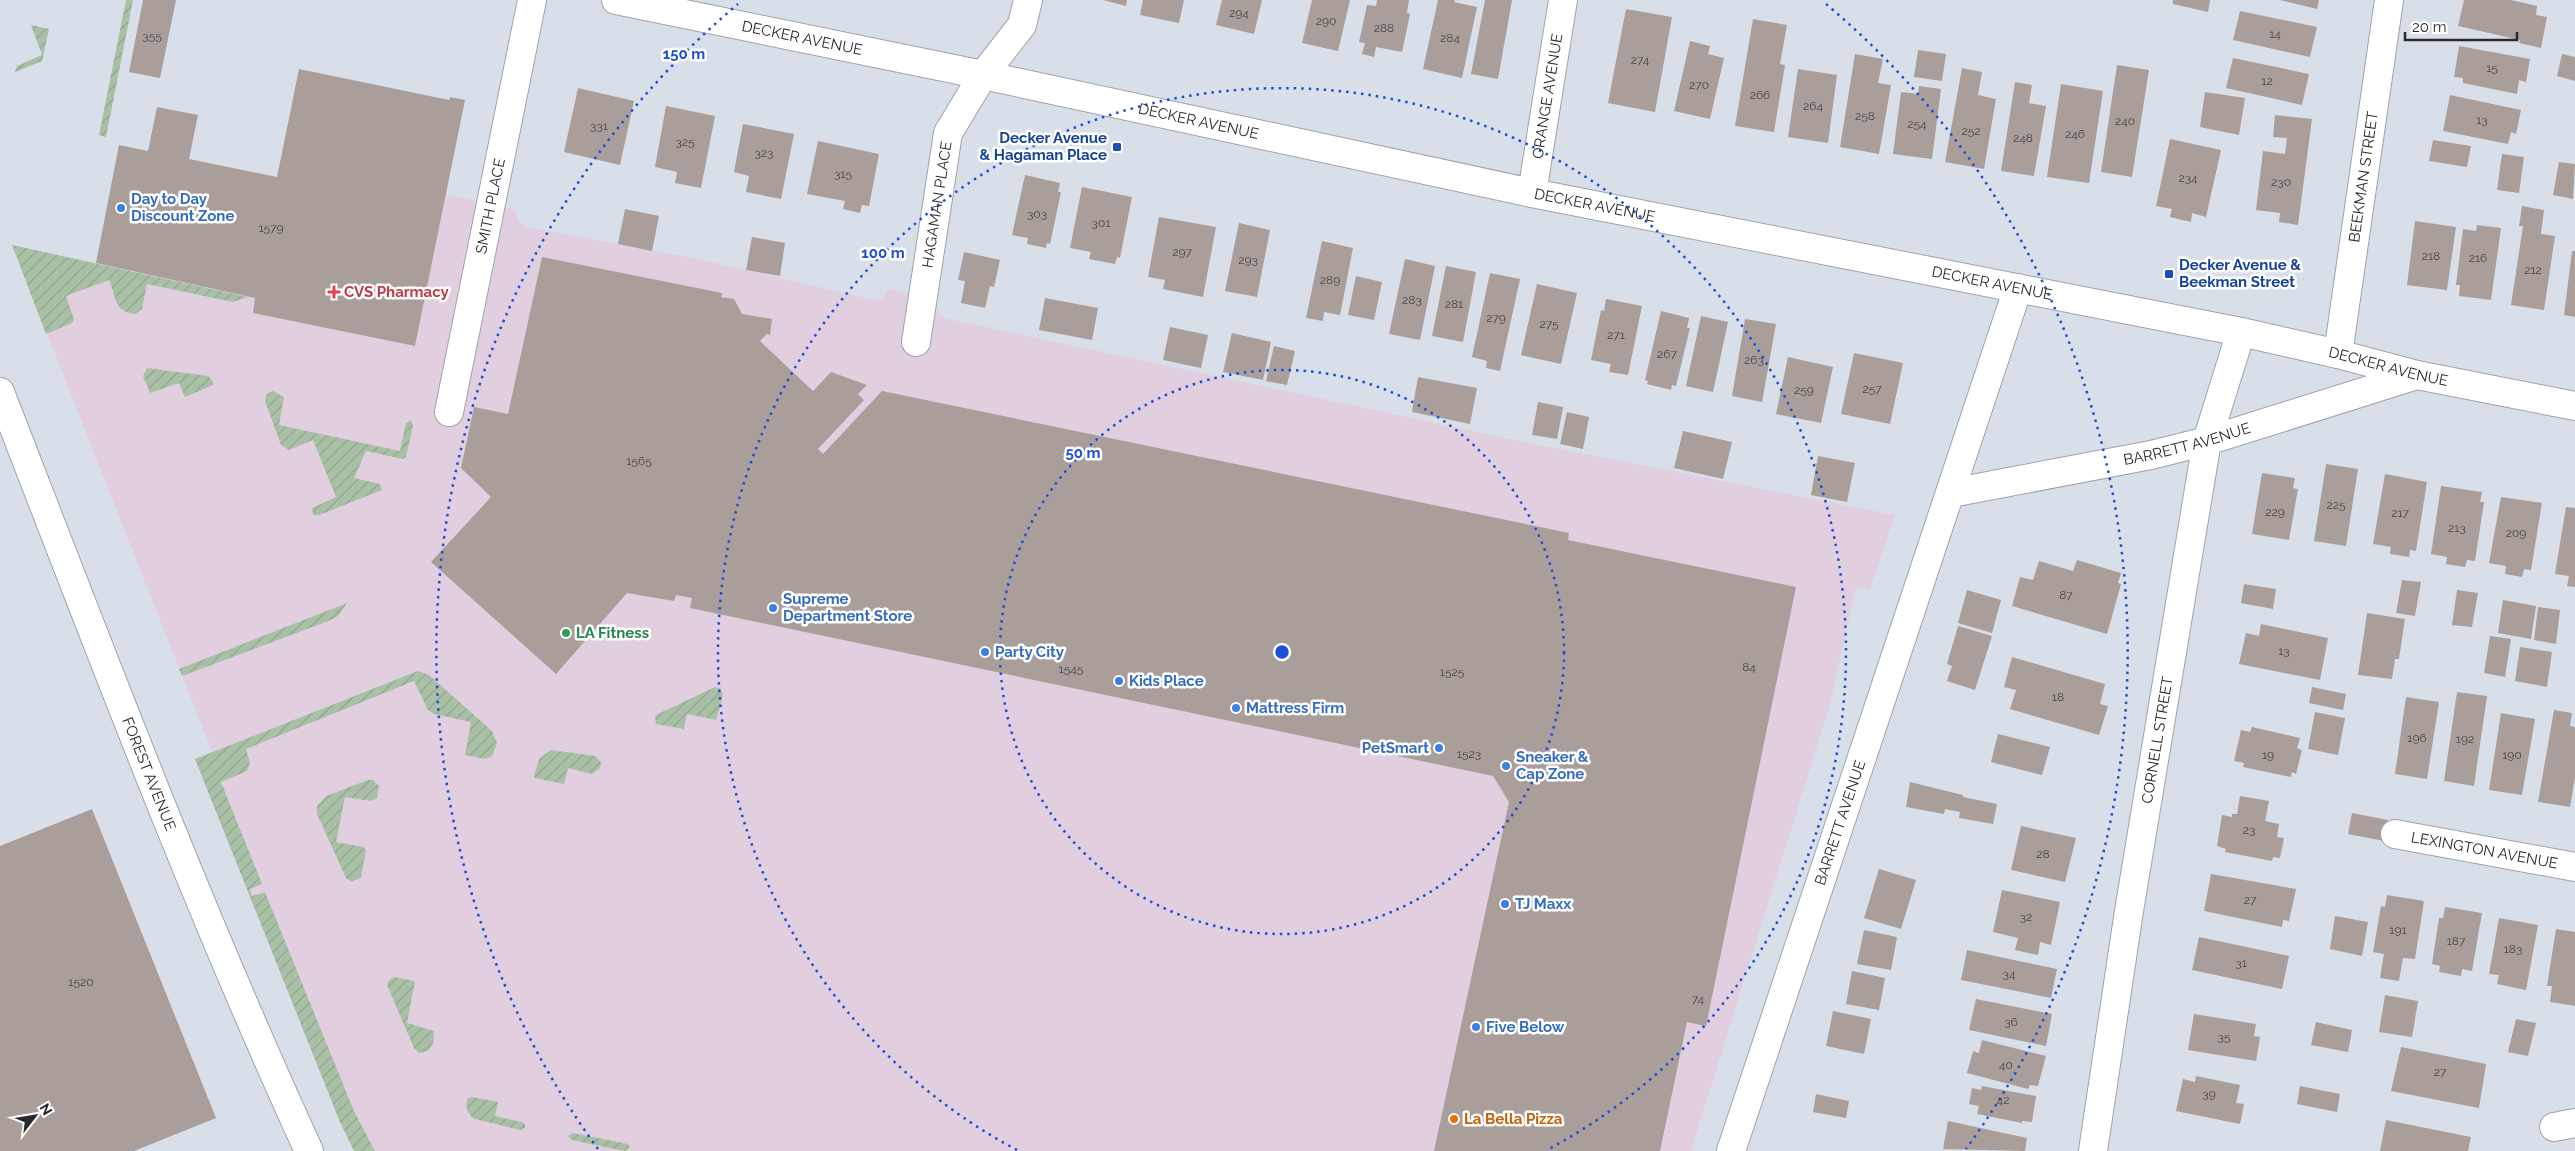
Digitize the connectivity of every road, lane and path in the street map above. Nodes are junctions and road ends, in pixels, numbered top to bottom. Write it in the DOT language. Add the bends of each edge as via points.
graph roads {
  1 [pos="532,0"];
  2 [pos="616,0"];
  3 [pos="1028,0"];
  4 [pos="1563,0"];
  5 [pos="2389,0"];
  6 [pos="983,75"];
  7 [pos="1532,193"];
  8 [pos="2018,288"];
  9 [pos="2241,332"];
  10 [pos="916,342"];
  11 [pos="2338,354"];
  12 [pos="2417,375"];
  13 [pos="0,392"];
  14 [pos="2575,406"];
  15 [pos="449,412"];
  16 [pos="2207,441"];
  17 [pos="1951,493"];
  18 [pos="2395,834"];
  19 [pos="2575,867"];
  20 [pos="308,1151"];
  21 [pos="1731,1151"];
  22 [pos="2093,1151"];
  1 -- 15 [label="street, SMITH PLACE"];
  2 -- 6 [label="street, DECKER AVENUE"];
  3 -- 6 [label="street, HAGAMAN PLACE" via="1022,25"];
  4 -- 7 [label="street, ORANGE AVENUE"];
  5 -- 11 [label="street, BEEKMAN STREET"];
  6 -- 7 [label="street, DECKER AVENUE"];
  6 -- 10 [label="street, HAGAMAN PLACE" via="948,133"];
  7 -- 8 [label="street, DECKER AVENUE"];
  8 -- 9 [label="street, DECKER AVENUE"];
  8 -- 17 [label="street, BARRETT AVENUE"];
  9 -- 11 [label="street, DECKER AVENUE"];
  9 -- 16 [label="street, CORNELL STREET"];
  11 -- 12 [label="street, DECKER AVENUE"];
  12 -- 14 [label="street, DECKER AVENUE"];
  12 -- 16 [label="street, BARRETT AVENUE"];
  13 -- 20 [label="street, FOREST AVENUE" via="159,800"];
  16 -- 17 [label="street, BARRETT AVENUE" via="2151,455"];
  16 -- 22 [label="street, CORNELL STREET"];
  17 -- 21 [label="street, BARRETT AVENUE"];
  18 -- 19 [label="street, LEXINGTON AVENUE"];
}
